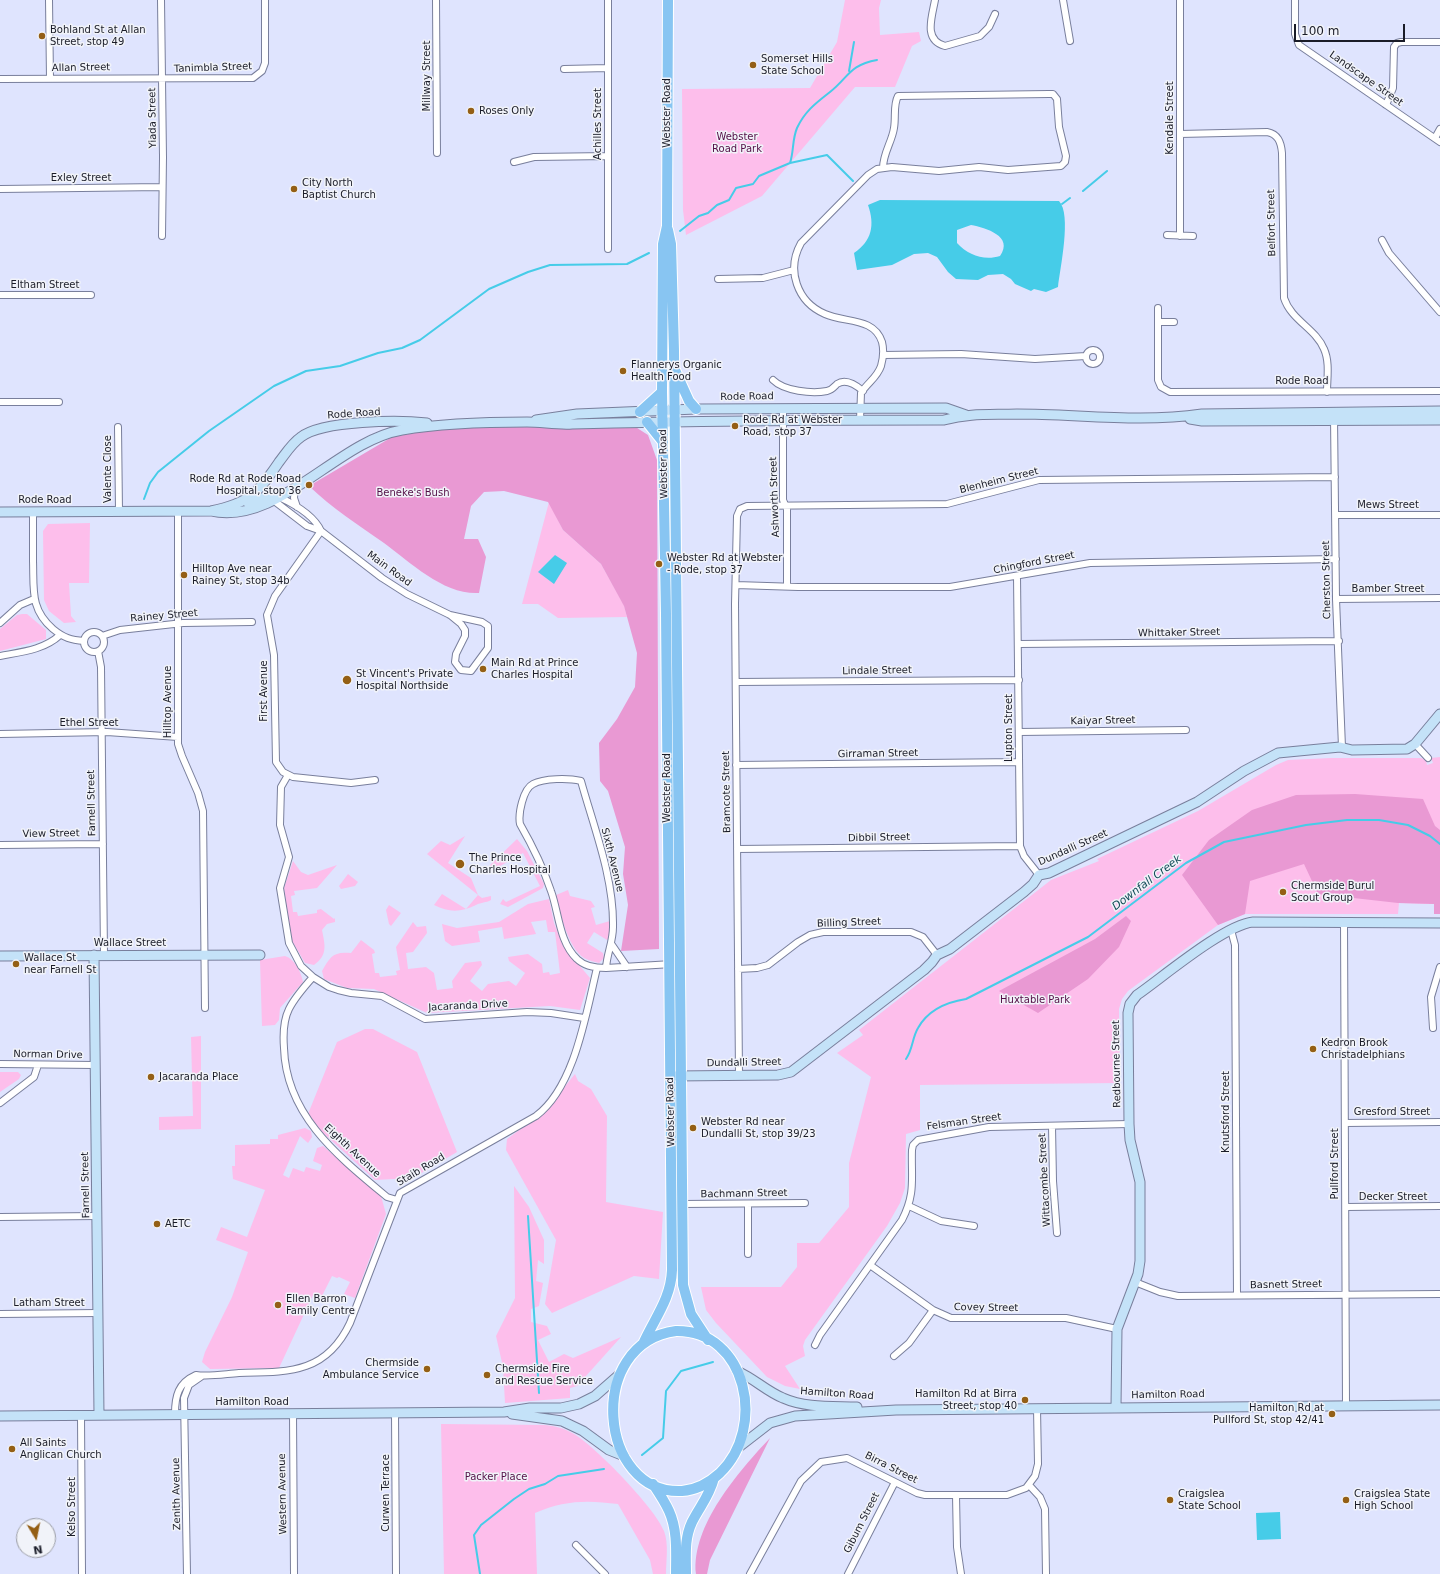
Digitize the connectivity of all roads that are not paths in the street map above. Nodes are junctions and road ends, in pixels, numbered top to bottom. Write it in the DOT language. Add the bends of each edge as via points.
graph roads {
  1 [pos="49,0"];
  2 [pos="161,0"];
  3 [pos="265,0"];
  4 [pos="436,0"];
  5 [pos="608,0"];
  6 [pos="668,0"];
  7 [pos="935,0"];
  8 [pos="1063,0"];
  9 [pos="1180,0"];
  10 [pos="1295,0"];
  11 [pos="995,14"];
  12 [pos="1070,41"];
  13 [pos="1440,42"];
  14 [pos="608,68"];
  15 [pos="564,69"];
  16 [pos="162,78"];
  17 [pos="0,79"];
  18 [pos="50,79"];
  19 [pos="1386,105"];
  20 [pos="1440,129"];
  21 [pos="1180,134"];
  22 [pos="1438,140"];
  23 [pos="437,153"];
  24 [pos="608,156"];
  25 [pos="514,162"];
  26 [pos="883,168"];
  27 [pos="162,187"];
  28 [pos="0,189"];
  29 [pos="667,226"];
  30 [pos="162,236"];
  31 [pos="1167,236"];
  32 [pos="1180,236"];
  33 [pos="1193,236"];
  34 [pos="1382,240"];
  35 [pos="608,249"];
  36 [pos="794,270"];
  37 [pos="718,279"];
  38 [pos="0,295"];
  39 [pos="91,295"];
  40 [pos="1158,308"];
  41 [pos="1440,312"];
  42 [pos="1158,322"];
  43 [pos="1174,322"];
  44 [pos="883,355"];
  45 [pos="1086,356"];
  46 [pos="674,368"];
  47 [pos="773,380"];
  48 [pos="863,391"];
  49 [pos="1440,391"];
  50 [pos="662,392"];
  51 [pos="1327,392"];
  52 [pos="0,402"];
  53 [pos="59,402"];
  54 [pos="783,408"];
  55 [pos="860,408"];
  56 [pos="696,410"];
  57 [pos="674,411"];
  58 [pos="1440,411"];
  59 [pos="640,412"];
  60 [pos="966,415"];
  61 [pos="663,416"];
  62 [pos="1334,416"];
  63 [pos="783,420"];
  64 [pos="860,420"];
  65 [pos="1440,420"];
  66 [pos="674,421"];
  67 [pos="529,422"];
  68 [pos="647,422"];
  69 [pos="436,424"];
  70 [pos="118,427"];
  71 [pos="663,442"];
  72 [pos="276,468"];
  73 [pos="1335,477"];
  74 [pos="295,487"];
  75 [pos="275,497"];
  76 [pos="785,505"];
  77 [pos="233,506"];
  78 [pos="297,507"];
  79 [pos="740,509"];
  80 [pos="33,511"];
  81 [pos="118,511"];
  82 [pos="178,511"];
  83 [pos="211,511"];
  84 [pos="0,512"];
  85 [pos="1440,514"];
  86 [pos="1336,515"];
  87 [pos="321,531"];
  88 [pos="1336,560"];
  89 [pos="1017,576"];
  90 [pos="736,585"];
  91 [pos="787,586"];
  92 [pos="1440,598"];
  93 [pos="34,599"];
  94 [pos="1336,599"];
  95 [pos="450,616"];
  96 [pos="252,622"];
  97 [pos="0,623"];
  98 [pos="179,624"];
  99 [pos="60,635"];
  100 [pos="102,636"];
  101 [pos="84,641"];
  102 [pos="1339,641"];
  103 [pos="1019,644"];
  104 [pos="98,651"];
  105 [pos="0,656"];
  106 [pos="1019,680"];
  107 [pos="736,682"];
  108 [pos="1440,714"];
  109 [pos="1186,730"];
  110 [pos="102,732"];
  111 [pos="1019,732"];
  112 [pos="0,734"];
  113 [pos="178,737"];
  114 [pos="1415,744"];
  115 [pos="1342,747"];
  116 [pos="1428,758"];
  117 [pos="1019,762"];
  118 [pos="736,765"];
  119 [pos="288,776"];
  120 [pos="375,780"];
  121 [pos="103,844"];
  122 [pos="0,845"];
  123 [pos="1020,846"];
  124 [pos="737,849"];
  125 [pos="1039,876"];
  126 [pos="1344,922"];
  127 [pos="1440,923"];
  128 [pos="1231,930"];
  129 [pos="612,945"];
  130 [pos="104,954"];
  131 [pos="204,954"];
  132 [pos="94,955"];
  133 [pos="260,955"];
  134 [pos="937,955"];
  135 [pos="0,956"];
  136 [pos="668,964"];
  137 [pos="680,964"];
  138 [pos="627,967"];
  139 [pos="1440,967"];
  140 [pos="596,968"];
  141 [pos="606,968"];
  142 [pos="738,969"];
  143 [pos="313,977"];
  144 [pos="205,1008"];
  145 [pos="584,1018"];
  146 [pos="1433,1028"];
  147 [pos="0,1064"];
  148 [pos="38,1065"];
  149 [pos="95,1066"];
  150 [pos="739,1075"];
  151 [pos="670,1076"];
  152 [pos="681,1076"];
  153 [pos="0,1102"];
  154 [pos="1345,1122"];
  155 [pos="1440,1122"];
  156 [pos="1129,1124"];
  157 [pos="1052,1126"];
  158 [pos="397,1200"];
  159 [pos="805,1203"];
  160 [pos="682,1204"];
  161 [pos="748,1204"];
  162 [pos="909,1206"];
  163 [pos="1440,1206"];
  164 [pos="1346,1207"];
  165 [pos="97,1216"];
  166 [pos="0,1217"];
  167 [pos="974,1226"];
  168 [pos="1057,1233"];
  169 [pos="748,1254"];
  170 [pos="870,1265"];
  171 [pos="1135,1282"];
  172 [pos="1346,1294"];
  173 [pos="1440,1294"];
  174 [pos="1237,1295"];
  175 [pos="933,1310"];
  176 [pos="98,1313"];
  177 [pos="0,1314"];
  178 [pos="1117,1329"];
  179 [pos="708,1340"];
  180 [pos="643,1344"];
  181 [pos="815,1345"];
  182 [pos="894,1356"];
  183 [pos="737,1371"];
  184 [pos="619,1375"];
  185 [pos="202,1376"];
  186 [pos="1440,1404"];
  187 [pos="1346,1405"];
  188 [pos="1116,1407"];
  189 [pos="1037,1408"];
  190 [pos="896,1410"];
  191 [pos="504,1412"];
  192 [pos="293,1413"];
  193 [pos="395,1413"];
  194 [pos="99,1414"];
  195 [pos="175,1414"];
  196 [pos="186,1414"];
  197 [pos="81,1415"];
  198 [pos="0,1416"];
  199 [pos="739,1447"];
  200 [pos="624,1456"];
  201 [pos="714,1478"];
  202 [pos="895,1482"];
  203 [pos="653,1484"];
  204 [pos="1029,1485"];
  205 [pos="956,1495"];
  206 [pos="576,1545"];
  207 [pos="82,1574"];
  208 [pos="188,1574"];
  209 [pos="294,1574"];
  210 [pos="396,1574"];
  211 [pos="605,1574"];
  212 [pos="676,1574"];
  213 [pos="686,1574"];
  214 [pos="750,1574"];
  215 [pos="848,1574"];
  216 [pos="961,1574"];
  217 [pos="1046,1574"];
  1 -- 18 [label="street"];
  2 -- 16 [label="street, Yiada Street"];
  3 -- 16 [label="street, Tanimbla Street" via="265,63 260,74 247,79"];
  4 -- 23 [label="street, Millway Street"];
  5 -- 14 [label="street, Achilles Street"];
  6 -- 29 [label="main road, Webster Road"];
  7 -- 11 [label="street" via="931,34 935,41 945,46 980,36"];
  8 -- 12 [label="street"];
  9 -- 21 [label="street, Kendale Street"];
  10 -- 19 [label="street, Landscape Street" via="1295,34 1299,45"];
  13 -- 19 [label="street" via="1396,44 1393,88"];
  14 -- 15 [label="street"];
  14 -- 24 [label="street, Achilles Street"];
  16 -- 18 [label="street, Allan Street"];
  16 -- 27 [label="street, Yiada Street"];
  17 -- 18 [label="street, Allan Street"];
  19 -- 22 [label="street, Landscape Street"];
  20 -- 22 [label="street"];
  21 -- 32 [label="street, Kendale Street"];
  21 -- 51 [label="street, Belfort Street" via="1267,132 1279,139 1282,153 1284,298 1292,312 1324,350 1327,359"];
  24 -- 25 [label="street" via="534,157"];
  24 -- 35 [label="street, Achilles Street"];
  26 -- 26 [label="street" via="939,170 979,167 1008,170 1061,166 1066,156 1058,127 1058,98 1053,94 898,96 895,102 894,127 884,156"];
  26 -- 36 [label="street" via="871,172 801,244"];
  27 -- 28 [label="street, Exley Street"];
  27 -- 30 [label="street, Yiada Street"];
  29 -- 46 [label="main road, Webster Road" via="671,244"];
  29 -- 50 [label="main road, Webster Road" via="663,244"];
  31 -- 32 [label="street"];
  32 -- 33 [label="street"];
  34 -- 41 [label="street" via="1389,253"];
  36 -- 37 [label="street" via="763,278"];
  36 -- 44 [label="street" via="796,285 809,304 825,314 869,326 879,336"];
  38 -- 39 [label="street, Eltham Street"];
  40 -- 42 [label="street"];
  42 -- 43 [label="street"];
  42 -- 51 [label="street, Rode Road" via="1158,377 1160,385 1165,390"];
  44 -- 45 [label="street" via="961,354 1035,359"];
  44 -- 48 [label="street" via="877,376"];
  46 -- 56 [label="main road" via="689,401"];
  46 -- 57 [label="main road, Webster Road"];
  47 -- 48 [label="street" via="778,385 792,390 828,391 845,382"];
  48 -- 55 [label="street"];
  49 -- 51 [label="street, Rode Road"];
  50 -- 59 [label="main road"];
  50 -- 61 [label="main road, Webster Road"];
  52 -- 53 [label="street"];
  54 -- 55 [label="main road, Rode Road"];
  54 -- 56 [label="main road, Rode Road"];
  54 -- 63 [label="street, Ashworth Street"];
  55 -- 60 [label="main road, Rode Road" via="946,408"];
  55 -- 64 [label="street"];
  56 -- 57 [label="main road, Rode Road"];
  57 -- 61 [label="main road, Rode Road"];
  57 -- 66 [label="main road, Webster Road"];
  58 -- 62 [label="main road, Rode Road"];
  59 -- 61 [label="main road, Rode Road"];
  59 -- 67 [label="main road, Rode Road" via="553,416"];
  60 -- 62 [label="main road, Rode Road" via="1043,414 1120,418 1202,414"];
  60 -- 64 [label="main road, Rode Road" via="944,420"];
  61 -- 66 [label="main road, Rode Road"];
  61 -- 68 [label="main road, Rode Road"];
  61 -- 71 [label="main road, Webster Road"];
  62 -- 65 [label="main road, Rode Road"];
  62 -- 73 [label="street, Cherston Street"];
  63 -- 64 [label="main road, Rode Road"];
  63 -- 66 [label="main road, Rode Road"];
  63 -- 76 [label="street, Ashworth Street"];
  66 -- 137 [label="main road, Webster Road"];
  67 -- 68 [label="main road, Rode Road"];
  67 -- 69 [label="main road, Rode Road"];
  68 -- 71 [label="main road"];
  69 -- 72 [label="main road, Rode Road" via="414,422 324,427 302,436 288,450"];
  69 -- 74 [label="main road, Rode Road" via="400,430 371,440"];
  70 -- 81 [label="street, Valente Close"];
  71 -- 136 [label="main road, Webster Road"];
  72 -- 75 [label="main road" via="270,484"];
  72 -- 77 [label="main road, Rode Road" via="258,492"];
  73 -- 76 [label="street, Blenheim Street" via="1038,480 947,504"];
  73 -- 86 [label="street, Cherston Street"];
  74 -- 75 [label="main road, Rode Road"];
  74 -- 78 [label="street" via="294,498"];
  75 -- 77 [label="main road"];
  75 -- 78 [label="street, Main Road"];
  75 -- 83 [label="main road, Rode Road" via="253,509 240,512"];
  75 -- 87 [label="street, Main Road" via="307,526"];
  76 -- 79 [label="street, Blenheim Street" via="747,506"];
  76 -- 91 [label="street, Ashworth Street"];
  77 -- 83 [label="main road, Rode Road"];
  78 -- 87 [label="street, Main Road" via="317,522"];
  79 -- 90 [label="street, Bramcote Street" via="737,516"];
  80 -- 81 [label="main road, Rode Road"];
  80 -- 84 [label="main road, Rode Road"];
  80 -- 93 [label="street"];
  81 -- 82 [label="main road, Rode Road"];
  82 -- 83 [label="main road, Rode Road"];
  82 -- 98 [label="street, Hilltop Avenue"];
  85 -- 86 [label="street, Mews Street"];
  86 -- 88 [label="street, Cherston Street"];
  87 -- 95 [label="street, Main Road" via="382,578 411,597"];
  87 -- 119 [label="street, First Avenue" via="275,596 267,615 274,655 274,754 279,768"];
  88 -- 89 [label="street, Chingford Street" via="1090,563"];
  88 -- 94 [label="street, Cherston Street"];
  89 -- 91 [label="street, Chingford Street" via="950,587"];
  89 -- 103 [label="street, Lupton Street"];
  90 -- 91 [label="street, Chingford Street"];
  90 -- 107 [label="street, Bramcote Street"];
  92 -- 94 [label="street, Bamber Street"];
  93 -- 97 [label="street" via="20,605"];
  93 -- 99 [label="street" via="42,618"];
  94 -- 102 [label="street, Cherston Street"];
  95 -- 95 [label="street, Main Road" via="482,622 488,626 488,648 471,671 463,671 455,664 456,654 464,641 465,632"];
  96 -- 98 [label="street, Rainey Street"];
  98 -- 100 [label="street, Rainey Street" via="120,630"];
  98 -- 113 [label="street, Hilltop Avenue"];
  99 -- 101 [label="street" via="68,640"];
  99 -- 105 [label="street" via="43,647"];
  100 -- 101 [label="street" via="90,633"];
  100 -- 104 [label="street" via="104,645"];
  101 -- 104 [label="street" via="88,650"];
  102 -- 103 [label="street, Whittaker Street"];
  102 -- 115 [label="street, Cherston Street"];
  103 -- 106 [label="street, Lupton Street"];
  104 -- 110 [label="street, Farnell Street" via="101,667"];
  106 -- 107 [label="street, Lindale Street"];
  106 -- 111 [label="street, Lupton Street"];
  107 -- 118 [label="street, Bramcote Street"];
  108 -- 114 [label="main road"];
  109 -- 111 [label="street, Kaiyar Street"];
  110 -- 112 [label="street, Ethel Street"];
  110 -- 113 [label="street, Ethel Street"];
  110 -- 121 [label="street, Farnell Street"];
  111 -- 117 [label="street, Lupton Street"];
  113 -- 131 [label="street, Hilltop Avenue" via="180,752 203,811"];
  114 -- 115 [label="main road, Dundalli Street" via="1410,748 1400,749 1352,750"];
  114 -- 116 [label="street"];
  115 -- 125 [label="main road, Dundalli Street" via="1291,751 1272,756 1188,807"];
  117 -- 118 [label="street, Girraman Street"];
  117 -- 123 [label="street, Lupton Street"];
  118 -- 124 [label="street, Bramcote Street"];
  119 -- 120 [label="street" via="351,783"];
  119 -- 143 [label="street, Jacaranda Drive" via="281,787 280,825 289,857 280,888 289,943 301,966"];
  121 -- 122 [label="street, View Street"];
  121 -- 130 [label="street, Farnell Street"];
  123 -- 124 [label="street, Dibbil Street"];
  123 -- 125 [label="street, Lupton Street"];
  124 -- 142 [label="street, Bramcote Street"];
  125 -- 134 [label="main road, Dundalli Street" via="1011,902 950,949"];
  126 -- 127 [label="main road, Redbourne Street"];
  126 -- 128 [label="main road, Redbourne Street" via="1253,922"];
  126 -- 154 [label="street, Pullford Street"];
  128 -- 156 [label="main road, Redbourne Street" via="1211,941 1138,995 1130,1004 1127,1023"];
  128 -- 174 [label="street, Knutsford Street" via="1235,945"];
  129 -- 138 [label="street"];
  129 -- 140 [label="street, Sixth Avenue" via="612,899 581,781 568,778 534,783 530,785 518,817 540,861 553,896 558,924 567,943 576,959"];
  129 -- 141 [label="street, Sixth Avenue" via="607,955"];
  130 -- 131 [label="main road, Wallace Street"];
  130 -- 132 [label="main road, Wallace Street"];
  131 -- 133 [label="main road, Wallace Street"];
  131 -- 144 [label="street, Hilltop Avenue"];
  132 -- 135 [label="main road, Wallace Street"];
  132 -- 149 [label="main road, Farnell Street"];
  134 -- 142 [label="street, Billing Street" via="923,937 911,932 823,932 810,935 798,942 768,965"];
  134 -- 150 [label="main road, Dundalli Street" via="924,970 797,1069 778,1075"];
  136 -- 137 [label="street"];
  136 -- 138 [label="street"];
  136 -- 151 [label="main road, Webster Road"];
  137 -- 152 [label="main road, Webster Road"];
  138 -- 141 [label="street"];
  139 -- 146 [label="street" via="1431,997"];
  140 -- 141 [label="street"];
  140 -- 145 [label="street, Staib Road"];
  142 -- 150 [label="street, Bramcote Street"];
  143 -- 145 [label="street, Jacaranda Drive" via="338,990 382,996 425,1019 527,1012"];
  143 -- 158 [label="street, Eighth Avenue" via="289,1009 284,1029 284,1057 294,1096 321,1138 387,1197"];
  145 -- 158 [label="street, Staib Road" via="564,1082 542,1111 406,1189 400,1193"];
  147 -- 148 [label="street, Norman Drive"];
  148 -- 149 [label="street, Norman Drive"];
  148 -- 153 [label="street" via="34,1077"];
  149 -- 165 [label="main road, Farnell Street"];
  150 -- 152 [label="main road, Dundalli Street"];
  151 -- 152 [label="main road, Dundalli Street"];
  151 -- 180 [label="main road, Webster Road" via="672,1280 667,1298 651,1324"];
  152 -- 160 [label="main road, Webster Road"];
  154 -- 155 [label="street, Gresford Street"];
  154 -- 164 [label="street, Pullford Street"];
  156 -- 157 [label="street, Felsman Street"];
  156 -- 171 [label="main road, Redbourne Street" via="1140,1182 1140,1261"];
  157 -- 162 [label="street, Felsman Street" via="989,1127 918,1140 912,1150 913,1188"];
  157 -- 168 [label="street, Wittacombe Street" via="1052,1181"];
  158 -- 185 [label="street, Staib Road" via="350,1323 330,1352 316,1362 291,1371"];
  159 -- 161 [label="street, Bachmann Street"];
  160 -- 161 [label="street, Bachmann Street"];
  160 -- 179 [label="main road, Webster Road" via="684,1293 691,1314"];
  161 -- 169 [label="street"];
  162 -- 167 [label="street" via="941,1221"];
  162 -- 170 [label="street, Felsman Street"];
  163 -- 164 [label="street, Decker Street"];
  164 -- 172 [label="street, Pullford Street"];
  165 -- 166 [label="street"];
  165 -- 176 [label="main road, Farnell Street"];
  170 -- 175 [label="street, Covey Street"];
  170 -- 181 [label="street, Felsman Street" via="820,1334"];
  171 -- 174 [label="street, Basnett Street" via="1171,1295"];
  171 -- 178 [label="main road, Redbourne Street"];
  172 -- 173 [label="street, Basnett Street"];
  172 -- 174 [label="street, Basnett Street"];
  172 -- 187 [label="street, Pullford Street"];
  175 -- 178 [label="street, Covey Street" via="957,1319 1066,1318"];
  175 -- 182 [label="street" via="909,1343"];
  176 -- 177 [label="street, Latham Street"];
  176 -- 194 [label="main road, Farnell Street"];
  178 -- 188 [label="main road, Redbourne Street"];
  179 -- 180 [label="main road" via="689,1332 676,1331 655,1337"];
  179 -- 183 [label="main road" via="725,1353"];
  180 -- 184 [label="main road"];
  183 -- 190 [label="main road, Hamilton Road" via="752,1377 771,1392 797,1403"];
  183 -- 199 [label="main road" via="744,1390 746,1411 744,1432"];
  184 -- 191 [label="main road, Hamilton Road" via="595,1396 579,1404 561,1408 530,1408"];
  184 -- 200 [label="main road" via="613,1415 615,1434"];
  185 -- 195 [label="street, Staib Road" via="191,1377 181,1385 175,1396"];
  185 -- 196 [label="street" via="186,1389"];
  186 -- 187 [label="main road, Hamilton Road"];
  187 -- 188 [label="main road, Hamilton Road"];
  188 -- 189 [label="main road, Hamilton Road"];
  189 -- 190 [label="main road, Hamilton Road"];
  189 -- 204 [label="street" via="1038,1464"];
  190 -- 199 [label="main road, Hamilton Road" via="788,1417 764,1427"];
  191 -- 193 [label="main road, Hamilton Road"];
  191 -- 200 [label="main road, Hamilton Road" via="562,1421 583,1431 609,1450"];
  192 -- 193 [label="main road, Hamilton Road"];
  192 -- 196 [label="main road, Hamilton Road"];
  192 -- 209 [label="street, Western Avenue"];
  193 -- 210 [label="street, Curwen Terrace"];
  194 -- 195 [label="main road, Hamilton Road"];
  194 -- 197 [label="main road, Hamilton Road"];
  195 -- 196 [label="main road, Hamilton Road"];
  196 -- 208 [label="street, Zenith Avenue"];
  197 -- 198 [label="main road, Hamilton Road"];
  197 -- 207 [label="street, Kelso Street"];
  199 -- 201 [label="main road" via="729,1464"];
  200 -- 203 [label="main road" via="638,1473"];
  201 -- 203 [label="main road" via="685,1491 669,1490"];
  201 -- 213 [label="main road" via="710,1493 688,1531"];
  202 -- 205 [label="street, Birra Street" via="921,1494"];
  202 -- 214 [label="street, Birra Street" via="847,1458 821,1462 801,1481"];
  202 -- 215 [label="street, Gibum Street"];
  203 -- 212 [label="main road" via="672,1518"];
  204 -- 205 [label="street, Birra Street" via="1008,1495"];
  204 -- 217 [label="street" via="1040,1497 1045,1509"];
  205 -- 216 [label="street" via="957,1547"];
  206 -- 211 [label="street"];
}
